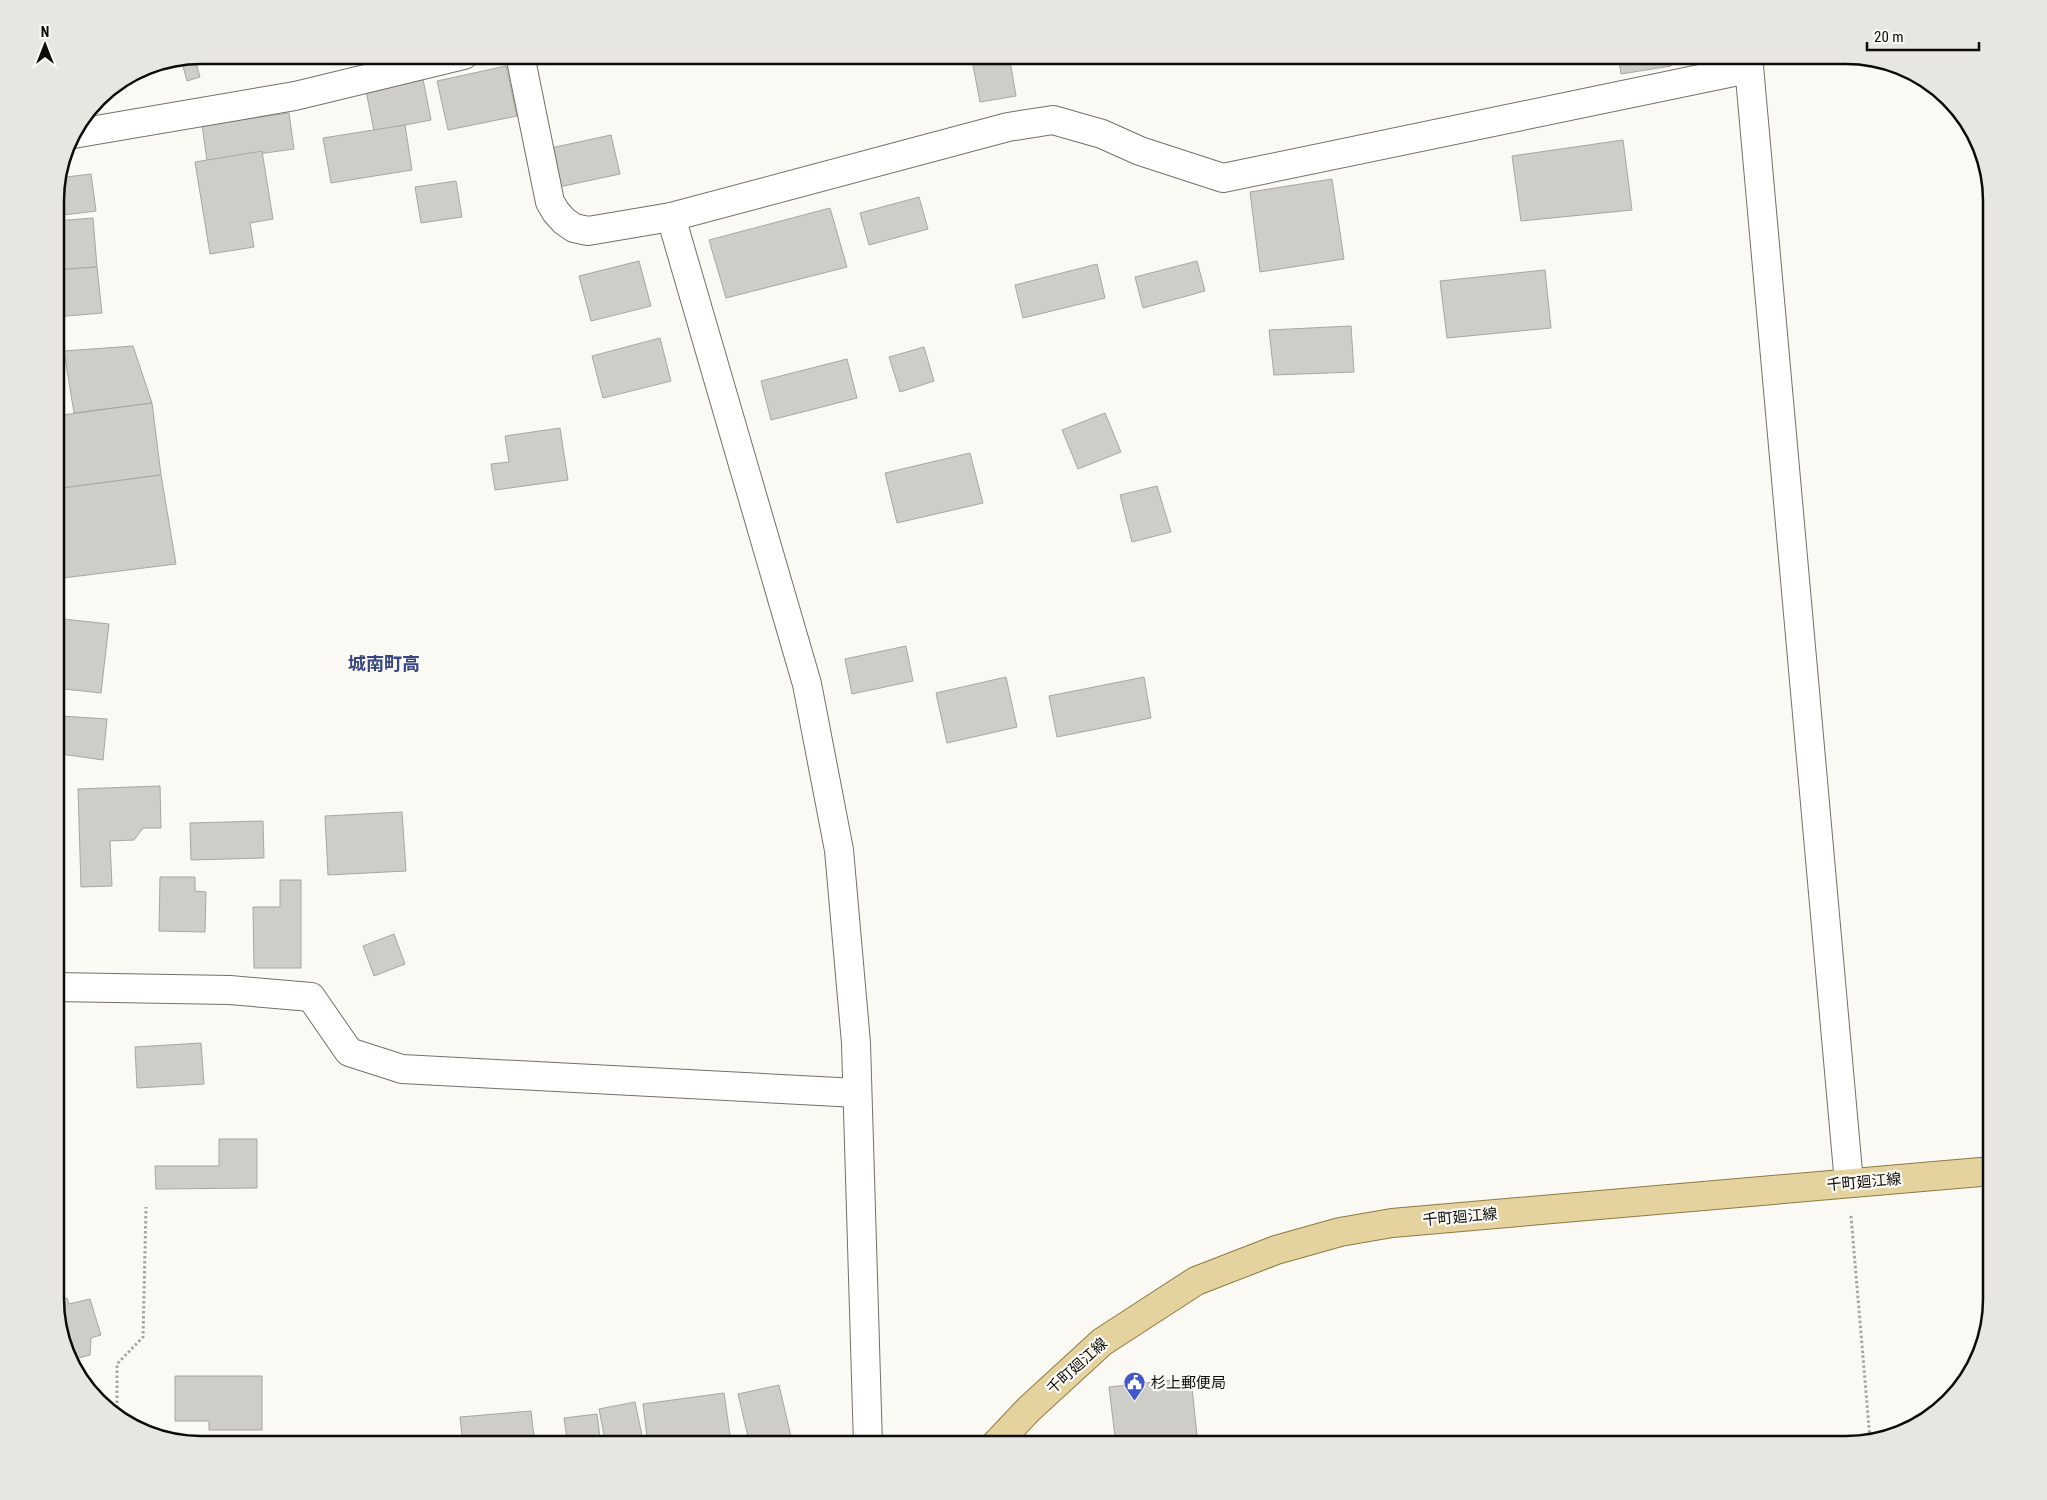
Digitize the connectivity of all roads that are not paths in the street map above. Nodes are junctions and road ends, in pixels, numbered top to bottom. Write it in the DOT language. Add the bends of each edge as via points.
graph roads {
  1 [pos="427,64"];
  2 [pos="522,64"];
  3 [pos="1739,64"];
  4 [pos="1748,64"];
  5 [pos="82,133"];
  6 [pos="672,216"];
  7 [pos="64,987"];
  8 [pos="857,1093"];
  9 [pos="1983,1172"];
  10 [pos="1849,1183"];
  11 [pos="868,1436"];
  12 [pos="1004,1436"];
  1 -- 5 [label="street" via="295,96"];
  2 -- 6 [label="street" via="550,202 556,212 574,228 588,232"];
  3 -- 6 [label="street" via="1223,178 1140,151 1102,134 1053,120 1008,127"];
  4 -- 10 [label="street"];
  6 -- 8 [label="street" via="807,684 839,850 856,1043"];
  7 -- 8 [label="street" via="230,990 311,997 349,1052 402,1069"];
  8 -- 11 [label="street"];
  9 -- 10 [label="main road, 千町廻江線"];
  10 -- 12 [label="main road, 千町廻江線" via="1392,1223 1340,1232 1276,1250 1196,1282 1102,1342"];
}
